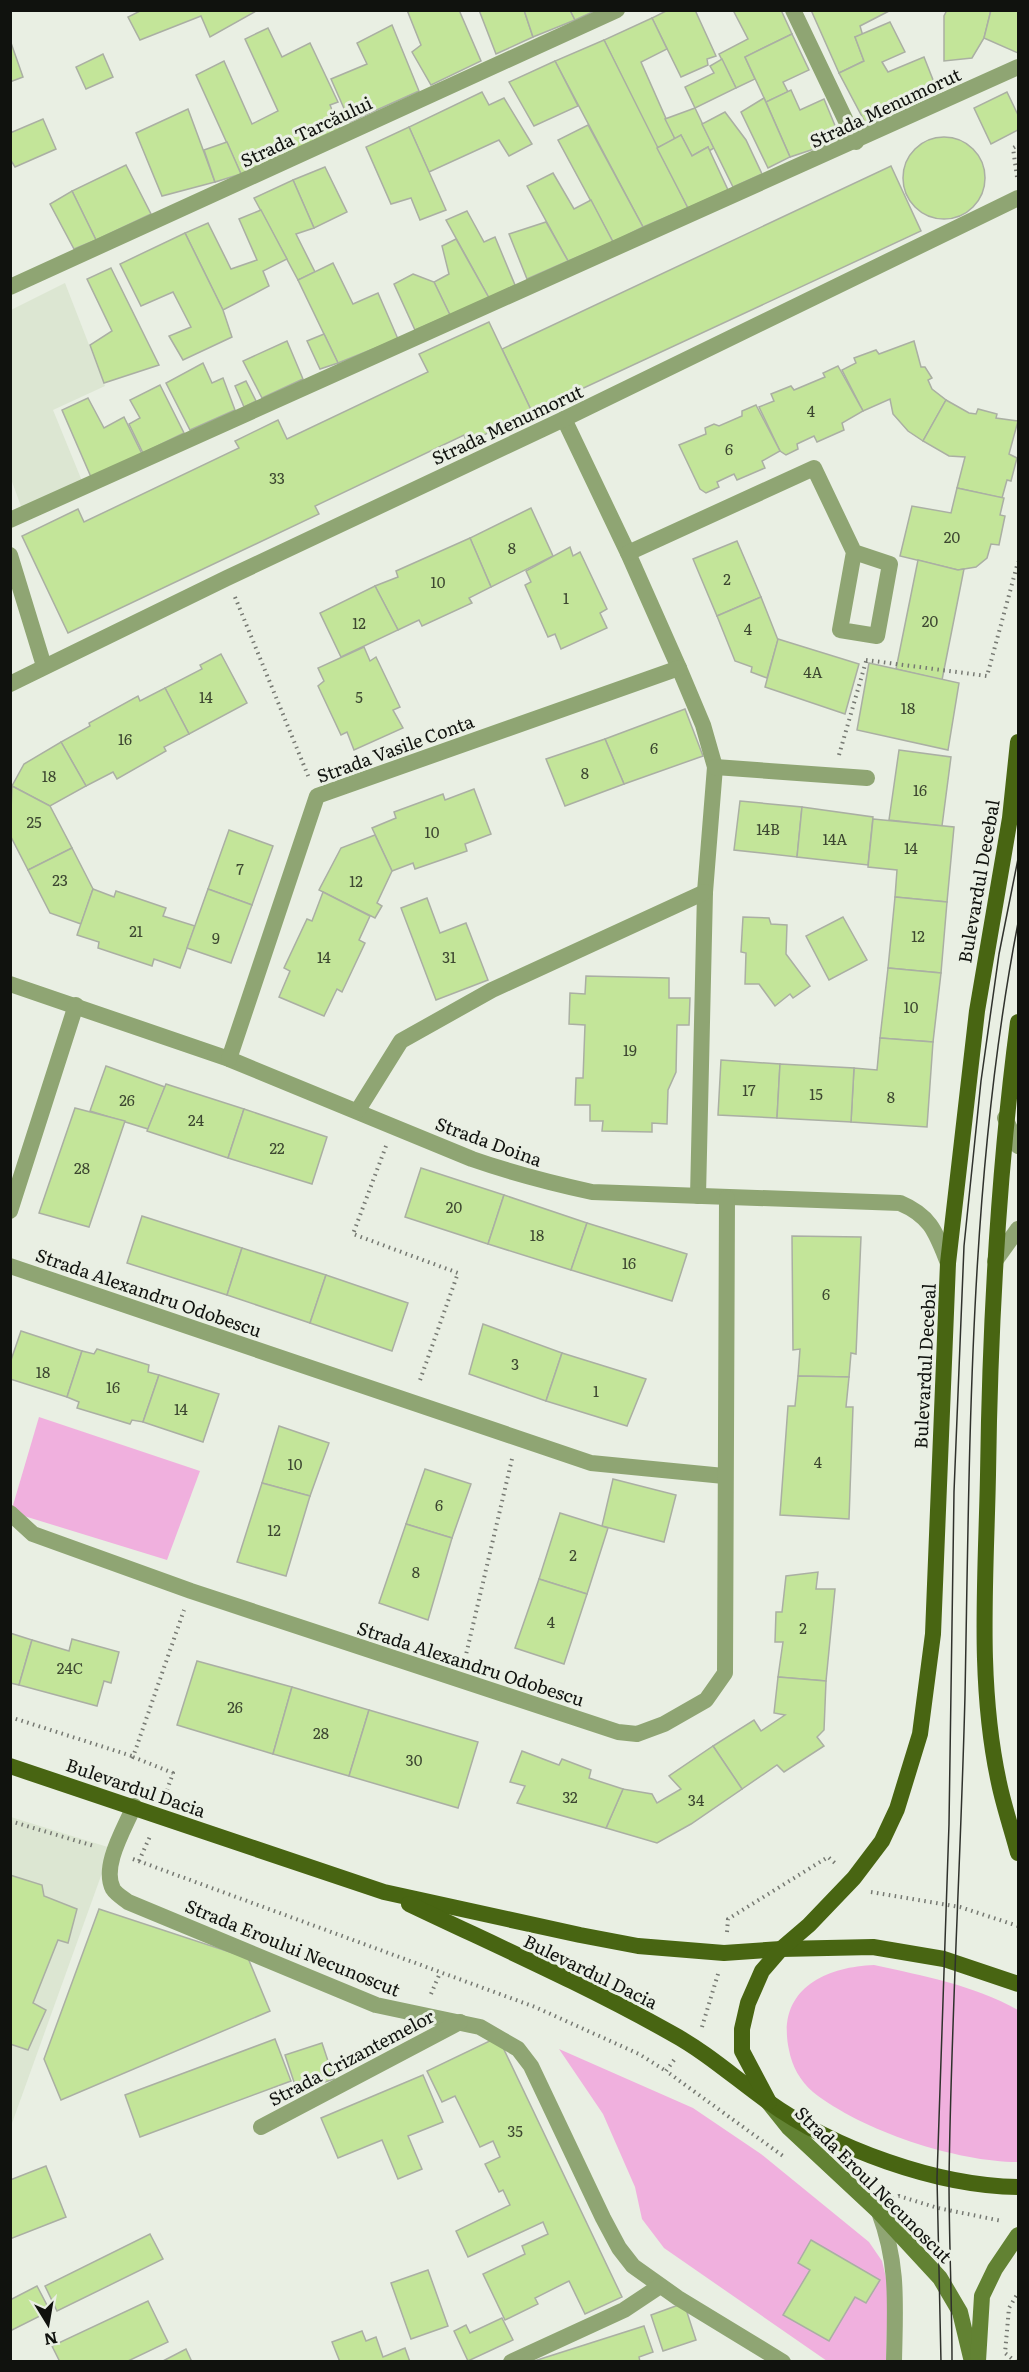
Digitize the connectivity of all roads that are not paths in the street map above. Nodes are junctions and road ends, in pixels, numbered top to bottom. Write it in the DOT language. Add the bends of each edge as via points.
graph roads {
  1 [pos="617,10"];
  2 [pos="794,10"];
  3 [pos="1018,67"];
  4 [pos="856,142"];
  5 [pos="1018,198"];
  6 [pos="10,287"];
  7 [pos="564,419"];
  8 [pos="10,520"];
  9 [pos="854,552"];
  10 [pos="628,553"];
  11 [pos="10,555"];
  12 [pos="44,666"];
  13 [pos="679,668"];
  14 [pos="10,684"];
  15 [pos="1018,742"];
  16 [pos="715,767"];
  17 [pos="867,778"];
  18 [pos="705,892"];
  19 [pos="10,984"];
  20 [pos="76,1005"];
  21 [pos="1018,1022"];
  22 [pos="229,1059"];
  23 [pos="358,1110"];
  24 [pos="1005,1118"];
  25 [pos="1018,1146"];
  26 [pos="698,1196"];
  27 [pos="727,1198"];
  28 [pos="10,1211"];
  29 [pos="1018,1229"];
  30 [pos="995,1261"];
  31 [pos="948,1263"];
  32 [pos="10,1266"];
  33 [pos="724,1476"];
  34 [pos="10,1512"];
  35 [pos="10,1766"];
  36 [pos="134,1806"];
  37 [pos="1018,1853"];
  38 [pos="384,1892"];
  39 [pos="781,1949"];
  40 [pos="1018,1984"];
  41 [pos="460,2022"];
  42 [pos="769,2102"];
  43 [pos="261,2127"];
  44 [pos="1018,2187"];
  45 [pos="876,2210"];
  46 [pos="1014,2229"];
  47 [pos="660,2286"];
  48 [pos="512,2361"];
  49 [pos="783,2361"];
  50 [pos="894,2361"];
  51 [pos="972,2361"];
  52 [pos="978,2361"];
  1 -- 6 [label="street, Strada Tarcăului"];
  2 -- 4 [label="street"];
  3 -- 4 [label="street, Strada Menumorut"];
  4 -- 8 [label="street, Strada Menumorut"];
  5 -- 7 [label="street, Strada Menumorut"];
  7 -- 10 [label="street"];
  7 -- 12 [label="street, Strada Menumorut"];
  9 -- 9 [label="street" via="840,630 877,636 890,564"];
  9 -- 10 [label="street" via="814,468"];
  10 -- 13 [label="street"];
  11 -- 12 [label="street"];
  12 -- 14 [label="street, Strada Menumorut"];
  13 -- 16 [label="street" via="703,725"];
  13 -- 22 [label="street, Strada Vasile Conta" via="316,796"];
  15 -- 31 [label="main road, Bulevardul Decebal" via="1010,818 977,1011"];
  16 -- 17 [label="street"];
  16 -- 18 [label="street"];
  18 -- 23 [label="street" via="492,990 400,1041"];
  18 -- 26 [label="street"];
  19 -- 20 [label="street, Strada Doina"];
  20 -- 22 [label="street, Strada Doina"];
  20 -- 28 [label="street"];
  21 -- 24 [label="main road"];
  22 -- 23 [label="street, Strada Doina"];
  23 -- 26 [label="street, Strada Doina" via="492,1166 554,1184 592,1192"];
  24 -- 25 [label="street"];
  24 -- 30 [label="main road"];
  26 -- 27 [label="street, Strada Doina"];
  27 -- 31 [label="street, Strada Doina" via="900,1203 927,1219"];
  27 -- 33 [label="street, Strada Alexandru Odobescu"];
  29 -- 30 [label="street"];
  30 -- 37 [label="main road" via="984,1642 999,1783"];
  31 -- 39 [label="main road, Bulevardul Decebal" via="933,1634 920,1734 897,1809 882,1841 854,1878"];
  32 -- 33 [label="street, Strada Alexandru Odobescu" via="591,1463"];
  33 -- 34 [label="street, Strada Alexandru Odobescu" via="725,1673 706,1700 637,1734 618,1732 191,1591 33,1534"];
  35 -- 36 [label="main road, Bulevardul Dacia"];
  36 -- 38 [label="main road, Bulevardul Dacia"];
  36 -- 41 [label="street, Strada Eroului Necunoscut" via="109,1875 114,1891 128,1902 376,2005"];
  38 -- 39 [label="main road, Bulevardul Dacia" via="638,1946 724,1953"];
  38 -- 42 [label="main road, Bulevardul Dacia" via="686,2042"];
  39 -- 40 [label="main road, Bulevardul Dacia" via="900,1950 944,1959"];
  39 -- 42 [label="main road" via="762,1971 742,2029 742,2051"];
  41 -- 43 [label="street, Strada Crizantemelor"];
  41 -- 47 [label="street, Strada Eroului Necunoscut" via="501,2037 518,2049 531,2066 619,2248 633,2266"];
  42 -- 44 [label="main road, Bulevardul Dacia" via="819,2131 903,2167 938,2178"];
  42 -- 45 [label="main road, Strada Eroul Necunoscut" via="789,2128"];
  45 -- 50 [label="street" via="890,2243 895,2272"];
  45 -- 51 [label="main road, Strada Eroul Necunoscut" via="940,2278 966,2330"];
  46 -- 52 [label="main road" via="982,2296"];
  47 -- 48 [label="street" via="624,2310"];
  47 -- 49 [label="street, Strada Eroului Necunoscut"];
}
